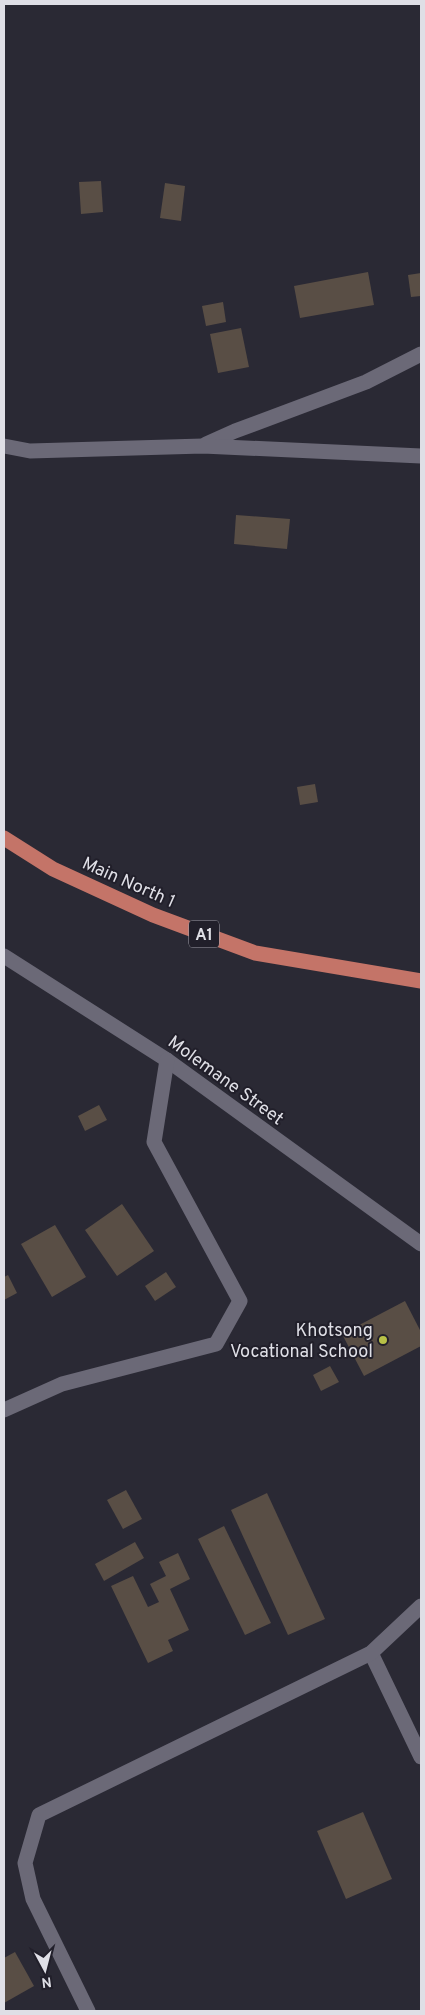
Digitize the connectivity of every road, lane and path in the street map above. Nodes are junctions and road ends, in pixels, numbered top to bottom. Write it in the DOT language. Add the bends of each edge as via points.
graph roads {
  1 [pos="421,354"];
  2 [pos="4,446"];
  3 [pos="203,446"];
  4 [pos="421,456"];
  5 [pos="4,838"];
  6 [pos="4,956"];
  7 [pos="421,981"];
  8 [pos="167,1060"];
  9 [pos="421,1244"];
  10 [pos="4,1410"];
  11 [pos="421,1606"];
  12 [pos="371,1653"];
  13 [pos="421,1757"];
  14 [pos="88,2011"];
  1 -- 3 [label="street" via="366,382"];
  2 -- 3 [label="street" via="30,451"];
  3 -- 4 [label="street"];
  5 -- 7 [label="main road, Main North 1 / A1" via="53,869 153,915 256,953"];
  6 -- 8 [label="street, Molemane Street"];
  8 -- 9 [label="street, Molemane Street"];
  8 -- 10 [label="street" via="154,1142 240,1301 216,1344 62,1384"];
  11 -- 12 [label="street"];
  12 -- 13 [label="street"];
  12 -- 14 [label="street" via="39,1815 25,1864 33,1899"];
}
